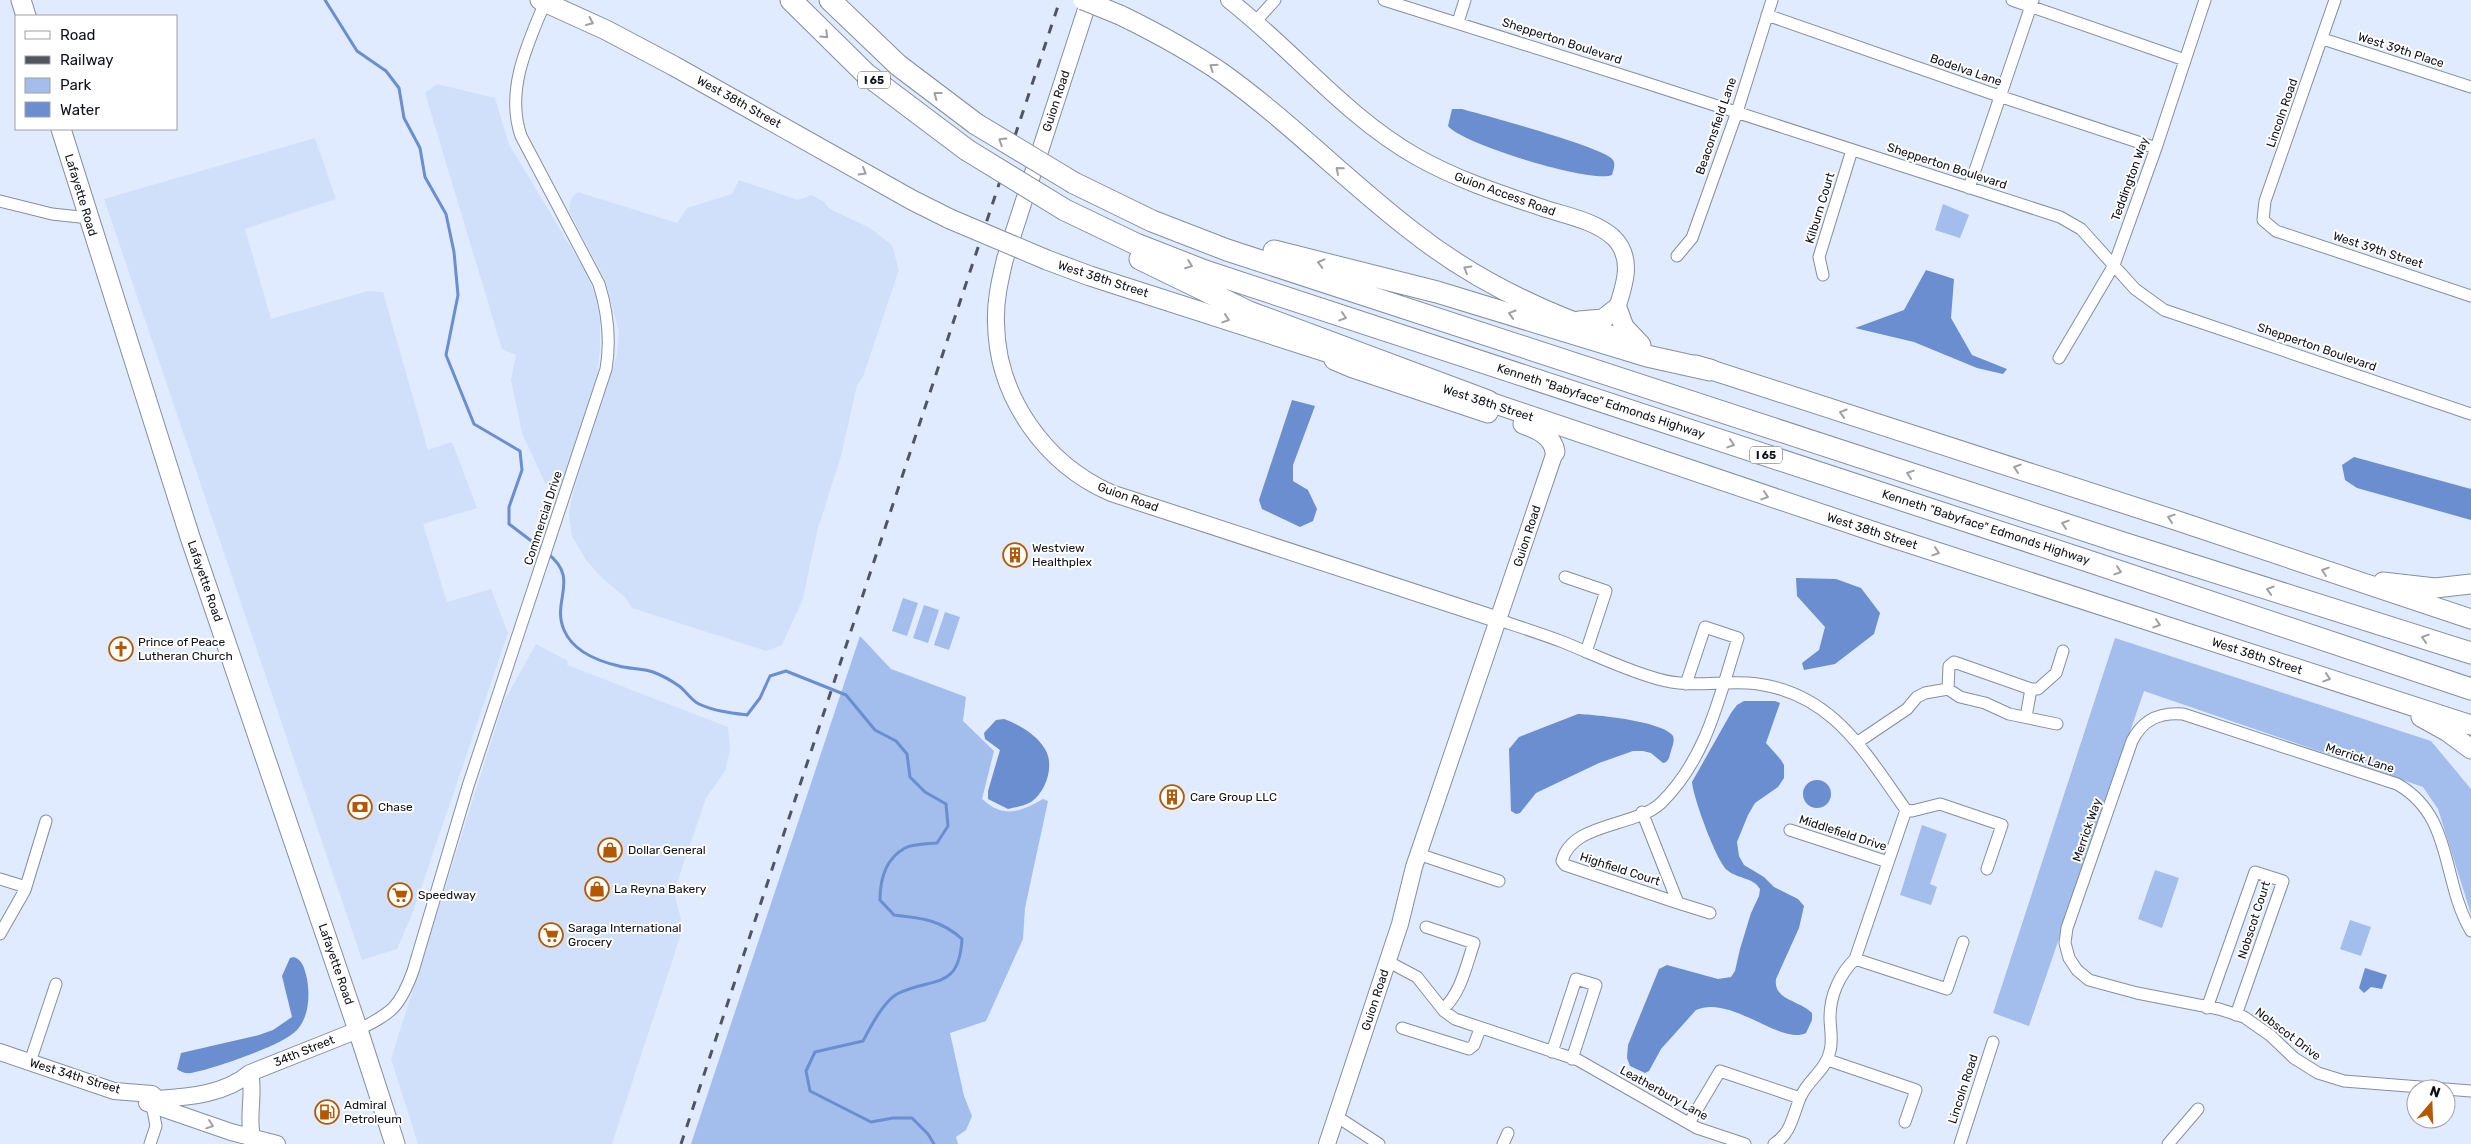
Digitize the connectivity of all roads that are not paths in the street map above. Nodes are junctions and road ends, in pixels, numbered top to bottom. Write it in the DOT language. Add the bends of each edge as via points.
graph roads {
  1 [pos="21,0"];
  2 [pos="791,0"];
  3 [pos="830,0"];
  4 [pos="1083,0"];
  5 [pos="1089,0"];
  6 [pos="1229,0"];
  7 [pos="1276,0"];
  8 [pos="1384,0"];
  9 [pos="1465,0"];
  10 [pos="1772,0"];
  11 [pos="2012,0"];
  12 [pos="2205,0"];
  13 [pos="2335,0"];
  14 [pos="544,1"];
  15 [pos="2032,3"];
  16 [pos="26,15"];
  17 [pos="1767,15"];
  18 [pos="1255,22"];
  19 [pos="1458,22"];
  20 [pos="2323,39"];
  21 [pos="2185,60"];
  22 [pos="2471,88"];
  23 [pos="1999,96"];
  24 [pos="1737,112"];
  25 [pos="61,130"];
  26 [pos="2156,148"];
  27 [pos="1852,150"];
  28 [pos="1969,188"];
  29 [pos="0,201"];
  30 [pos="1065,210"];
  31 [pos="89,218"];
  32 [pos="1152,221"];
  33 [pos="2276,231"];
  34 [pos="1676,256"];
  35 [pos="2114,265"];
  36 [pos="1823,275"];
  37 [pos="2471,296"];
  38 [pos="1617,308"];
  39 [pos="1573,321"];
  40 [pos="1297,342"];
  41 [pos="1641,345"];
  42 [pos="2059,358"];
  43 [pos="1710,370"];
  44 [pos="1488,401"];
  45 [pos="2471,414"];
  46 [pos="1555,452"];
  47 [pos="1652,458"];
  48 [pos="1565,577"];
  49 [pos="2346,578"];
  50 [pos="2471,584"];
  51 [pos="2471,619"];
  52 [pos="1499,620"];
  53 [pos="2063,651"];
  54 [pos="1586,652"];
  55 [pos="2471,653"];
  56 [pos="1686,684"];
  57 [pos="1723,684"];
  58 [pos="1948,684"];
  59 [pos="2031,688"];
  60 [pos="2471,689"];
  61 [pos="2376,694"];
  62 [pos="2026,717"];
  63 [pos="2153,718"];
  64 [pos="2057,724"];
  65 [pos="2471,725"];
  66 [pos="1858,742"];
  67 [pos="2471,748"];
  68 [pos="1906,810"];
  69 [pos="1642,812"];
  70 [pos="46,821"];
  71 [pos="1790,830"];
  72 [pos="1418,854"];
  73 [pos="1888,862"];
  74 [pos="1987,870"];
  75 [pos="0,879"];
  76 [pos="1499,881"];
  77 [pos="26,887"];
  78 [pos="1678,903"];
  79 [pos="1710,913"];
  80 [pos="1426,926"];
  81 [pos="2471,931"];
  82 [pos="0,934"];
  83 [pos="1962,942"];
  84 [pos="1855,958"];
  85 [pos="2070,960"];
  86 [pos="1387,961"];
  87 [pos="56,984"];
  88 [pos="2207,1008"];
  89 [pos="1443,1010"];
  90 [pos="2236,1015"];
  91 [pos="1402,1028"];
  92 [pos="1480,1028"];
  93 [pos="358,1030"];
  94 [pos="1993,1042"];
  95 [pos="0,1052"];
  96 [pos="1552,1052"];
  97 [pos="1572,1058"];
  98 [pos="1828,1060"];
  99 [pos="30,1062"];
  100 [pos="250,1073"];
  101 [pos="2471,1091"];
  102 [pos="1800,1098"];
  103 [pos="152,1100"];
  104 [pos="2198,1110"];
  105 [pos="174,1113"];
  106 [pos="1336,1116"];
  107 [pos="1905,1122"];
  108 [pos="1690,1123"];
  109 [pos="156,1126"];
  110 [pos="1508,1133"];
  111 [pos="252,1136"];
  112 [pos="1777,1143"];
  113 [pos="150,1144"];
  114 [pos="277,1144"];
  115 [pos="395,1144"];
  116 [pos="1326,1144"];
  117 [pos="1379,1144"];
  118 [pos="1503,1144"];
  119 [pos="1745,1144"];
  120 [pos="1960,1144"];
  121 [pos="2168,1144"];
  1 -- 16 [label="main road"];
  2 -- 30 [label="highway, Kenneth \"Babyface\" Edmonds Highway / I 65, one-way, bridge" via="866,74 967,150"];
  32 -- 3 [label="highway, I 65, one-way, bridge" via="1074,183 976,124 898,65"];
  39 -- 4 [label="main road, one-way, bridge" via="1502,288 1440,252 1235,83 1164,37"];
  5 -- 52 [label="street, Guion Road" via="1004,259 998,292 996,323 999,351 1012,393 1026,421 1045,446 1068,467 1111,493"];
  6 -- 18 [label="street, Guion Access Road"];
  7 -- 18 [label="street"];
  8 -- 19 [label="street, Shepperton Boulevard"];
  9 -- 19 [label="street"];
  10 -- 17 [label="street, Beaconsfield Lane"];
  11 -- 15 [label="street"];
  12 -- 21 [label="street, Teddington Way"];
  13 -- 20 [label="street, Lincoln Road"];
  14 -- 40 [label="main road, West 38th Street, one-way, bridge" via="674,66 950,219 1090,276"];
  14 -- 93 [label="street, Commercial Drive" via="518,77 516,118 523,140 598,280 606,306 609,341 603,379 468,786 405,992 392,1010"];
  15 -- 21 [label="street"];
  15 -- 23 [label="street"];
  17 -- 23 [label="street, Bodelva Lane"];
  17 -- 24 [label="street, Beaconsfield Lane"];
  18 -- 38 [label="street, Guion Access Road" via="1343,105 1416,156 1480,187 1592,225 1610,235 1619,245 1626,264 1625,283"];
  19 -- 24 [label="street, Shepperton Boulevard"];
  20 -- 22 [label="street, West 39th Place"];
  20 -- 33 [label="street, Lincoln Road" via="2265,201 2263,220"];
  21 -- 26 [label="street, Teddington Way"];
  23 -- 26 [label="street, Bodelva Lane"];
  23 -- 28 [label="street"];
  24 -- 27 [label="street, Shepperton Boulevard"];
  24 -- 34 [label="street, Beaconsfield Lane" via="1692,238"];
  25 -- 31 [label="main road, Lafayette Road"];
  26 -- 35 [label="street, Teddington Way"];
  27 -- 28 [label="street, Shepperton Boulevard"];
  27 -- 36 [label="street, Kilburn Court" via="1819,257"];
  28 -- 35 [label="street, Shepperton Boulevard" via="2060,217 2081,229"];
  29 -- 31 [label="street" via="52,214"];
  30 -- 44 [label="highway" via="1114,246 1241,308"];
  30 -- 60 [label="highway, Kenneth \"Babyface\" Edmonds Highway / I 65, one-way" via="1136,244 1205,271"];
  31 -- 93 [label="main road, Lafayette Road" via="190,537"];
  43 -- 32 [label="highway, one-way" via="1647,356 1437,292"];
  55 -- 32 [label="highway, I 65, one-way" via="1227,250"];
  33 -- 37 [label="street, West 39th Street"];
  35 -- 42 [label="street, Teddington Way"];
  35 -- 45 [label="street, Shepperton Boulevard" via="2134,289 2164,310"];
  38 -- 39 [label="main road" via="1600,320"];
  38 -- 41 [label="main road" via="1622,324"];
  39 -- 41 [label="main road"];
  40 -- 44 [label="main road, West 38th Street"];
  40 -- 46 [label="main road" via="1352,368 1534,428 1549,438"];
  41 -- 43 [label="main road"];
  49 -- 43 [label="main road, one-way"];
  44 -- 47 [label="main road, West 38th Street"];
  46 -- 47 [label="main road" via="1564,445 1581,444"];
  46 -- 52 [label="street, Guion Road"];
  47 -- 61 [label="main road, West 38th Street, one-way"];
  48 -- 54 [label="street" via="1606,591"];
  49 -- 50 [label="main road" via="2435,588"];
  49 -- 51 [label="main road"];
  52 -- 54 [label="street"];
  52 -- 72 [label="street, Guion Road"];
  53 -- 59 [label="street" via="2056,673 2040,687"];
  54 -- 56 [label="street" via="1641,675"];
  56 -- 57 [label="street"];
  56 -- 57 [label="street, Highfield Court" via="1705,627 1738,638"];
  57 -- 66 [label="street" via="1761,684 1798,695 1827,711"];
  57 -- 69 [label="street, Highfield Court" via="1710,726 1690,766 1660,804"];
  58 -- 59 [label="street" via="1949,666 1954,662"];
  58 -- 62 [label="street" via="1968,700"];
  58 -- 66 [label="street" via="1917,697 1907,709"];
  59 -- 62 [label="street"];
  61 -- 65 [label="main road, West 38th Street"];
  61 -- 67 [label="main road" via="2448,732"];
  62 -- 64 [label="street"];
  63 -- 81 [label="street, Merrick Lane" via="2169,713 2184,714 2410,791 2426,807 2435,823 2459,903"];
  63 -- 85 [label="street, Merrick Way" via="2141,727 2132,741 2067,928 2065,944"];
  66 -- 68 [label="street"];
  68 -- 73 [label="street, Middlefield Drive"];
  68 -- 74 [label="street" via="1940,804 2002,825"];
  69 -- 78 [label="street, Highfield Court"];
  69 -- 78 [label="street, Highfield Court" via="1580,837 1567,850 1562,863"];
  70 -- 77 [label="street"];
  71 -- 73 [label="street, Middlefield Drive"];
  72 -- 76 [label="street"];
  72 -- 86 [label="street, Guion Road"];
  73 -- 84 [label="street, Middlefield Drive"];
  75 -- 77 [label="street"];
  77 -- 82 [label="street"];
  78 -- 79 [label="street, Highfield Court"];
  80 -- 89 [label="street" via="1474,942 1457,993"];
  83 -- 84 [label="street" via="1946,989"];
  84 -- 98 [label="street, Middlefield Drive" via="1841,977 1832,998"];
  85 -- 88 [label="street, Nobscot Drive" via="2076,970 2089,980"];
  86 -- 89 [label="street, Leatherbury Lane" via="1417,977"];
  86 -- 106 [label="street, Guion Road"];
  87 -- 99 [label="street"];
  88 -- 90 [label="street, Nobscot Drive"];
  88 -- 90 [label="street, Nobscot Court" via="2255,872 2283,881"];
  89 -- 92 [label="street, Leatherbury Lane" via="1455,1019"];
  90 -- 101 [label="street, Nobscot Drive" via="2256,1024 2301,1064 2335,1079"];
  91 -- 92 [label="street" via="1469,1049 1474,1045"];
  92 -- 96 [label="street, Leatherbury Lane"];
  93 -- 100 [label="street, 34th Street"];
  93 -- 115 [label="main road, Lafayette Road"];
  94 -- 120 [label="street, Lincoln Road"];
  95 -- 99 [label="street, West 34th Street"];
  96 -- 97 [label="street, Leatherbury Lane"];
  96 -- 97 [label="street" via="1576,979 1596,985"];
  97 -- 108 [label="street, Leatherbury Lane"];
  98 -- 102 [label="street"];
  98 -- 107 [label="street" via="1916,1090"];
  99 -- 103 [label="street, West 34th Street" via="114,1091"];
  100 -- 103 [label="street, West 34th Street" via="236,1072 200,1084 160,1089"];
  100 -- 111 [label="street" via="253,1084"];
  102 -- 108 [label="street" via="1720,1071"];
  102 -- 112 [label="street" via="1789,1130"];
  103 -- 105 [label="street"];
  103 -- 109 [label="street"];
  104 -- 121 [label="street"];
  105 -- 109 [label="street"];
  105 -- 111 [label="street, one-way"];
  106 -- 116 [label="street, Guion Road"];
  106 -- 117 [label="street"];
  108 -- 119 [label="street, Leatherbury Lane"];
  109 -- 113 [label="street"];
  110 -- 118 [label="street"];
  111 -- 114 [label="street"];
}
